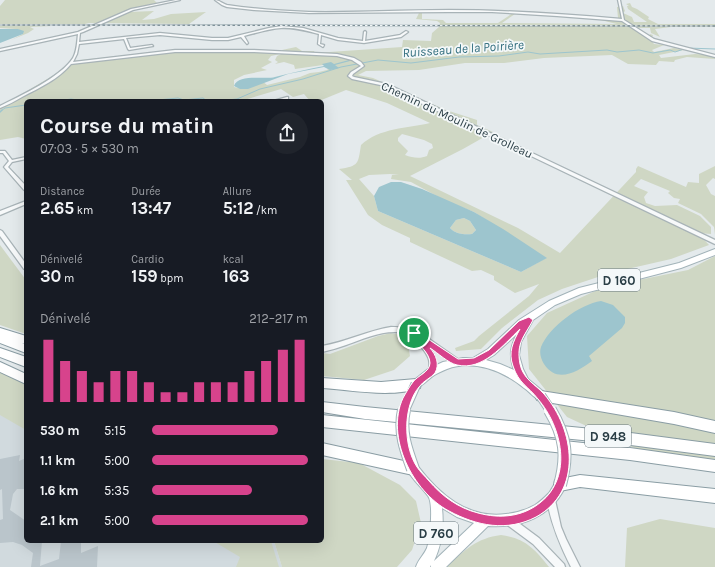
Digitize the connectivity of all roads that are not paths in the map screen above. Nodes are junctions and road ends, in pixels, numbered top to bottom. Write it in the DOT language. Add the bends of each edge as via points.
graph roads {
  1 [pos="178,0"];
  2 [pos="216,0"];
  3 [pos="619,0"];
  4 [pos="623,20"];
  5 [pos="365,32"];
  6 [pos="407,32"];
  7 [pos="79,33"];
  8 [pos="320,34"];
  9 [pos="242,36"];
  10 [pos="125,38"];
  11 [pos="364,42"];
  12 [pos="78,43"];
  13 [pos="247,43"];
  14 [pos="152,46"];
  15 [pos="323,46"];
  16 [pos="0,50"];
  17 [pos="715,56"];
  18 [pos="71,63"];
  19 [pos="287,98"];
  20 [pos="283,99"];
  21 [pos="0,107"];
  22 [pos="0,152"];
  23 [pos="24,158"];
  24 [pos="11,161"];
  25 [pos="24,187"];
  26 [pos="24,203"];
  27 [pos="0,213"];
  28 [pos="0,232"];
  29 [pos="715,242"];
  30 [pos="715,252"];
  31 [pos="24,265"];
  32 [pos="529,320"];
  33 [pos="0,332"];
  34 [pos="414,333"];
  35 [pos="0,339"];
  36 [pos="24,339"];
  37 [pos="24,348"];
  38 [pos="324,349"];
  39 [pos="0,352"];
  40 [pos="24,361"];
  41 [pos="457,362"];
  42 [pos="475,362"];
  43 [pos="0,367"];
  44 [pos="432,371"];
  45 [pos="24,378"];
  46 [pos="524,380"];
  47 [pos="324,383"];
  48 [pos="416,384"];
  49 [pos="541,396"];
  50 [pos="324,407"];
  51 [pos="324,421"];
  52 [pos="715,427"];
  53 [pos="324,449"];
  54 [pos="715,450"];
  55 [pos="715,466"];
  56 [pos="413,469"];
  57 [pos="560,485"];
  58 [pos="435,495"];
  59 [pos="715,496"];
  60 [pos="551,500"];
  61 [pos="486,520"];
  62 [pos="509,521"];
  63 [pos="422,567"];
  64 [pos="437,567"];
  65 [pos="561,567"];
  66 [pos="576,567"];
  1 -- 7 [label="street" via="125,11"];
  2 -- 4 [label="street" via="223,5 285,12 507,12"];
  3 -- 4 [label="street"];
  4 -- 17 [label="street" via="653,40"];
  5 -- 11 [label="street"];
  6 -- 11 [label="street" via="401,36"];
  7 -- 12 [label="street"];
  7 -- 16 [label="street"];
  8 -- 9 [label="street" via="282,27"];
  8 -- 11 [label="street"];
  8 -- 15 [label="street" via="319,44"];
  9 -- 10 [label="street" via="212,39 160,34"];
  9 -- 13 [label="street"];
  10 -- 12 [label="street"];
  10 -- 14 [label="street" via="129,49"];
  12 -- 18 [label="street"];
  18 -- 21 [label="street" via="52,78"];
  18 -- 29 [label="street, Chemin du Moulin de Grolleau" via="175,51 254,51 344,57 363,66 352,73 350,76 353,78 386,85"];
  19 -- 20 [label="street"];
  22 -- 24 [label="street" via="4,152"];
  23 -- 24 [label="street"];
  24 -- 25 [label="street" via="4,166"];
  26 -- 27 [label="street"];
  28 -- 31 [label="street"];
  30 -- 32 [label="main road, D 160" via="681,265 579,291 552,303"];
  32 -- 42 [label="main road, D 160"];
  32 -- 46 [label="main road, D 160" via="514,349 517,366"];
  33 -- 36 [label="highway"];
  34 -- 38 [label="street" via="401,329 387,330 334,348"];
  34 -- 41 [label="street"];
  34 -- 44 [label="street" via="432,356"];
  35 -- 37 [label="highway"];
  39 -- 40 [label="highway"];
  41 -- 42 [label="main road"];
  41 -- 44 [label="main road"];
  42 -- 46 [label="main road" via="497,367"];
  43 -- 45 [label="highway"];
  44 -- 48 [label="main road"];
  46 -- 49 [label="main road"];
  47 -- 48 [label="highway" via="387,387"];
  48 -- 56 [label="main road, bridge" via="407,400 402,429 404,445"];
  49 -- 52 [label="highway, D 948"];
  49 -- 57 [label="main road, bridge" via="556,418 565,445 566,458"];
  50 -- 54 [label="highway, D 948"];
  51 -- 55 [label="highway, D 948" via="630,454"];
  53 -- 56 [label="highway"];
  56 -- 58 [label="main road"];
  57 -- 59 [label="highway" via="580,481"];
  57 -- 60 [label="main road"];
  58 -- 61 [label="main road" via="450,507"];
  58 -- 63 [label="main road, D 760" via="435,545"];
  60 -- 62 [label="main road" via="525,517"];
  60 -- 66 [label="street" via="553,518 561,541"];
  61 -- 62 [label="main road"];
  61 -- 64 [label="main road, D 760"];
  62 -- 65 [label="street" via="536,541"];
}
